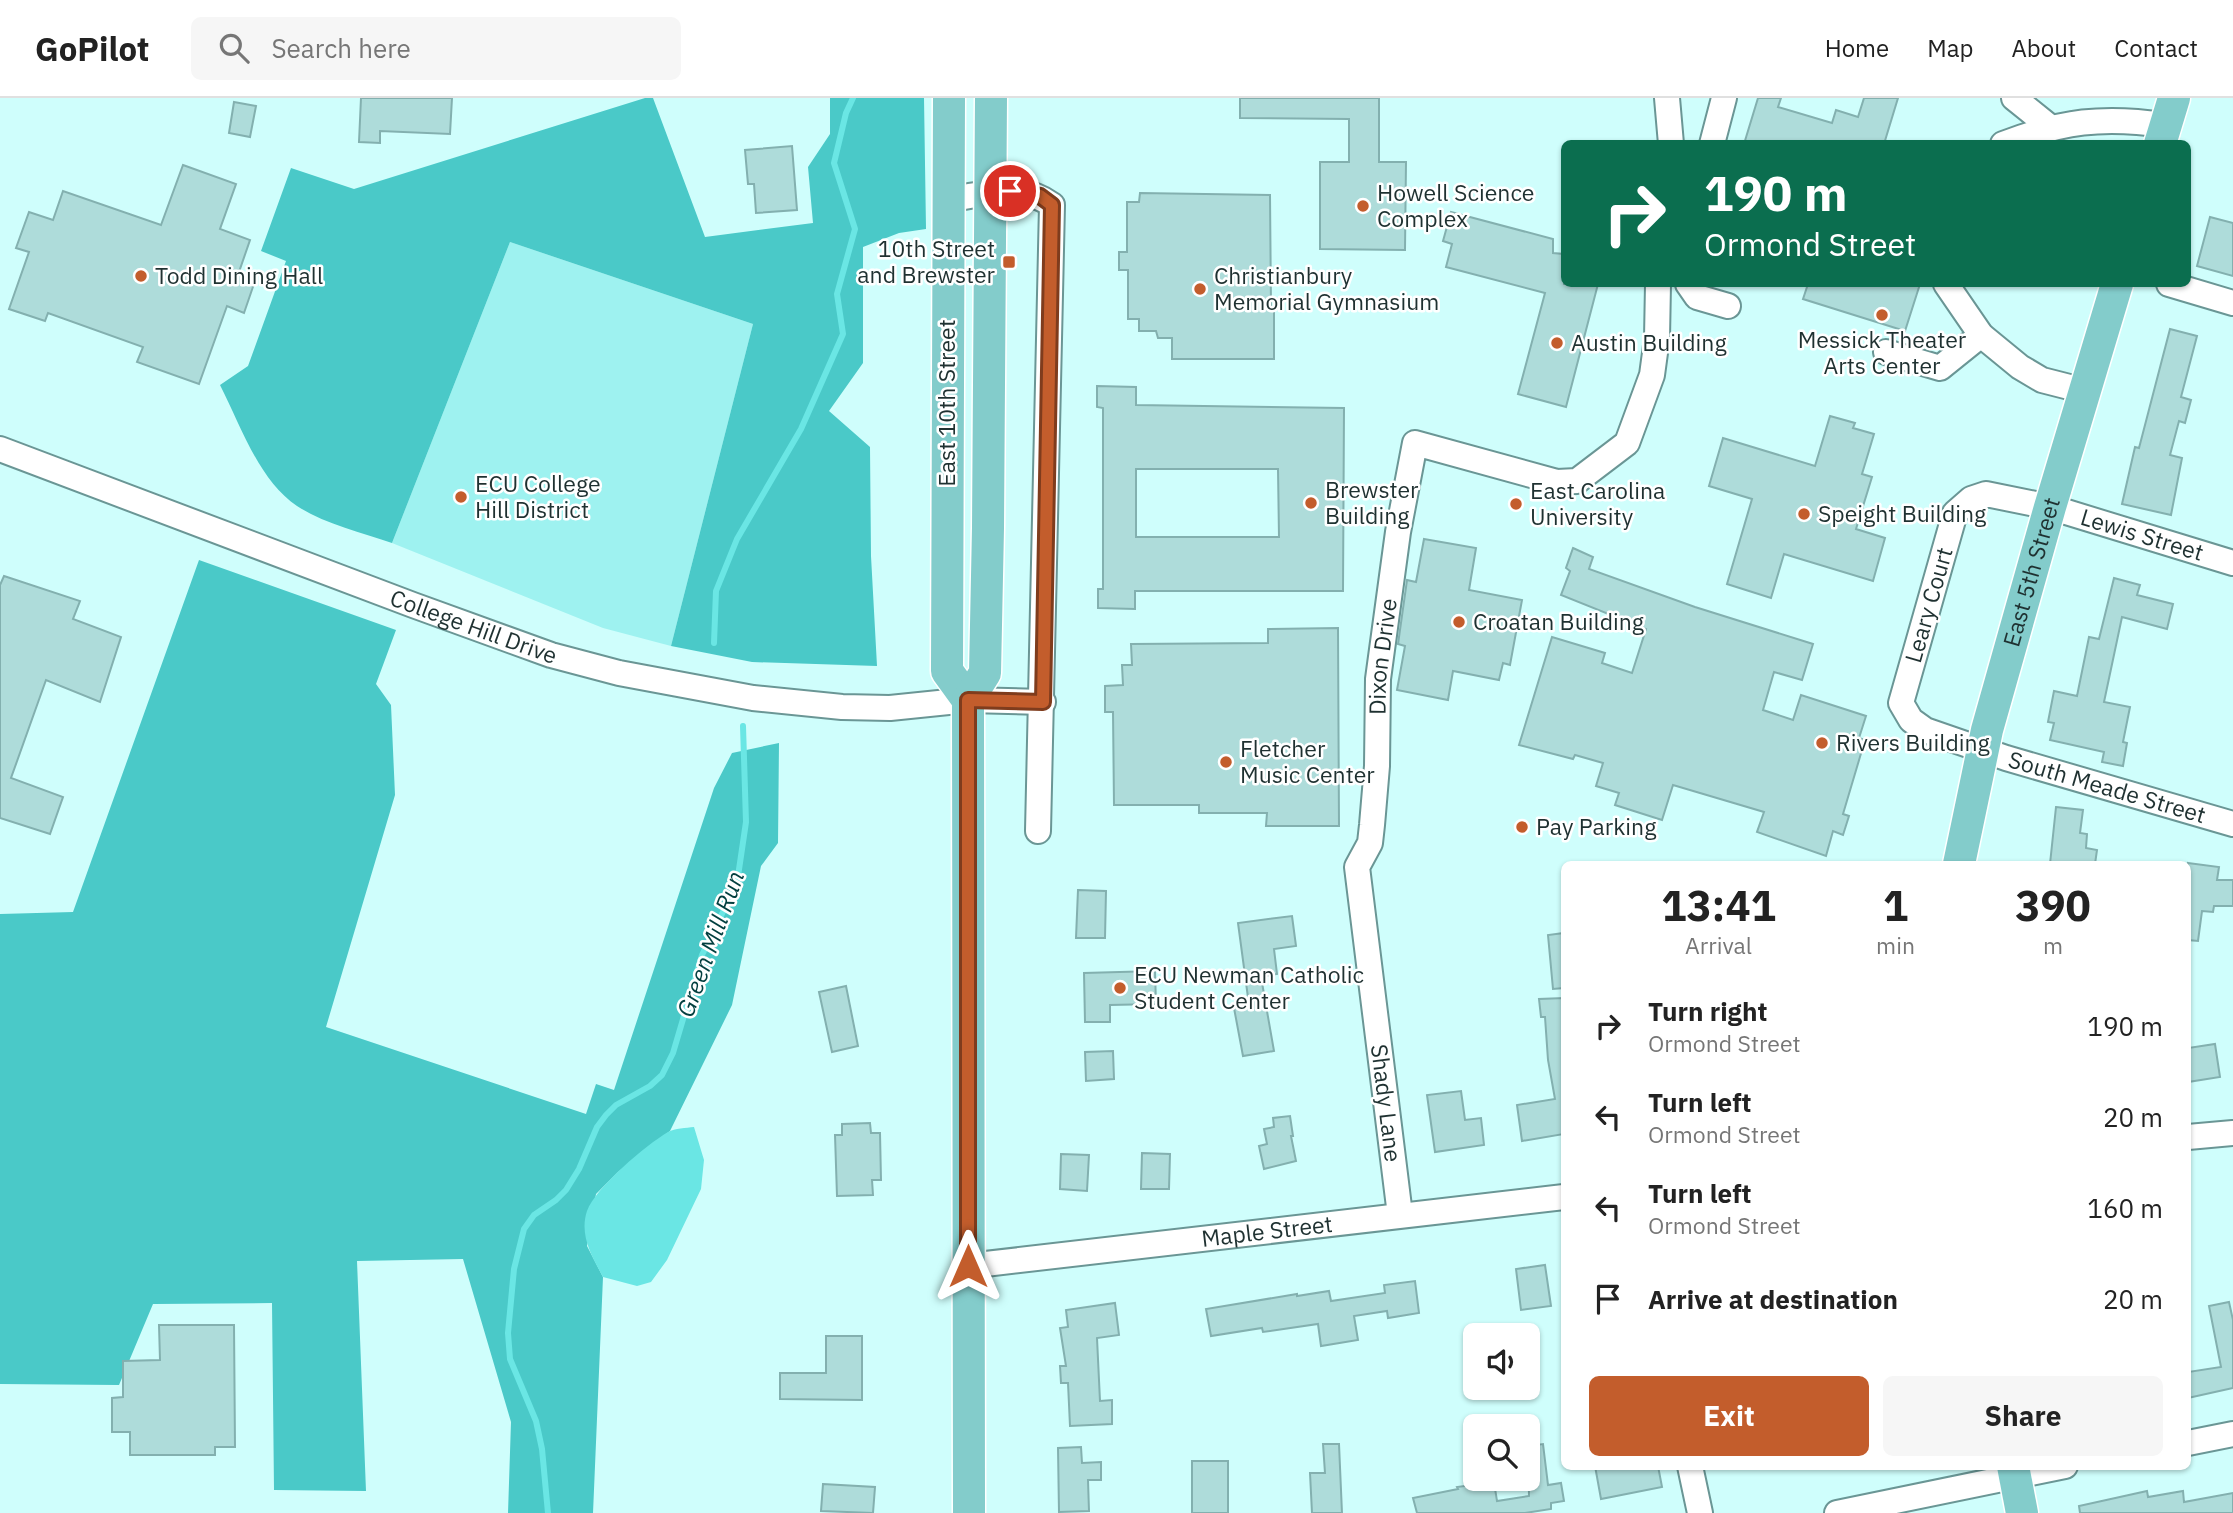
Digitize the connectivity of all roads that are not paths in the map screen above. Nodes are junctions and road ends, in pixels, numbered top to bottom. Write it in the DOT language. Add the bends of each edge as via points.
graph roads {
  1 [pos="949,98"];
  2 [pos="991,98"];
  3 [pos="1667,98"];
  4 [pos="1724,98"];
  5 [pos="2014,98"];
  6 [pos="2166,122"];
  7 [pos="2050,127"];
  8 [pos="1671,140"];
  9 [pos="1713,140"];
  10 [pos="2015,140"];
  11 [pos="991,193"];
  12 [pos="948,200"];
  13 [pos="1658,287"];
  14 [pos="1690,287"];
  15 [pos="1948,287"];
  16 [pos="2116,287"];
  17 [pos="2179,287"];
  18 [pos="2233,303"];
  19 [pos="1728,306"];
  20 [pos="1981,335"];
  21 [pos="1885,352"];
  22 [pos="2085,391"];
  23 [pos="0,449"];
  24 [pos="2050,507"];
  25 [pos="2233,563"];
  26 [pos="968,700"];
  27 [pos="1043,702"];
  28 [pos="1982,749"];
  29 [pos="2233,824"];
  30 [pos="1038,831"];
  31 [pos="1960,861"];
  32 [pos="1357,867"];
  33 [pos="2233,1133"];
  34 [pos="2191,1137"];
  35 [pos="1561,1197"];
  36 [pos="1400,1214"];
  37 [pos="968,1266"];
  38 [pos="2233,1434"];
  39 [pos="2191,1442"];
  40 [pos="1691,1470"];
  41 [pos="2013,1471"];
  42 [pos="969,1513"];
  43 [pos="1700,1513"];
  44 [pos="1837,1513"];
  45 [pos="2022,1513"];
  1 -- 12 [label="main road, East 10th Street"];
  2 -- 11 [label="main road, East 10th Street"];
  3 -- 8 [label="street"];
  4 -- 9 [label="street"];
  5 -- 7 [label="street"];
  6 -- 7 [label="street" via="2092,119"];
  7 -- 10 [label="street"];
  11 -- 12 [label="street"];
  11 -- 26 [label="main road, East 10th Street" via="985,673"];
  11 -- 27 [label="street" via="1026,193 1052,205"];
  12 -- 26 [label="main road, East 10th Street" via="947,671"];
  13 -- 32 [label="street, Dixon Drive" via="1652,375 1627,443 1577,481 1548,480 1415,443 1378,679 1370,843"];
  14 -- 19 [label="street" via="1697,297"];
  15 -- 20 [label="street"];
  16 -- 22 [label="main road, East 5th Street"];
  17 -- 18 [label="street"];
  20 -- 21 [label="street" via="1940,368"];
  20 -- 22 [label="street" via="2042,380"];
  22 -- 24 [label="main road, East 5th Street"];
  23 -- 26 [label="street, College Hill Drive" via="551,655 619,673 753,698 832,706 890,708"];
  24 -- 25 [label="street, Lewis Street"];
  24 -- 28 [label="main road, East 5th Street"];
  24 -- 28 [label="street, Leary Court" via="1986,494 1971,499 1955,513 1901,703 1911,720 1925,730"];
  26 -- 27 [label="street, College Hill Drive"];
  26 -- 37 [label="main road, East 10th Street"];
  27 -- 30 [label="street"];
  28 -- 29 [label="street, South Meade Street"];
  28 -- 31 [label="main road, East 5th Street"];
  32 -- 36 [label="street, Shady Lane"];
  33 -- 34 [label="street"];
  35 -- 36 [label="street, Maple Street"];
  36 -- 37 [label="street, Maple Street"];
  37 -- 42 [label="main road, East 10th Street"];
  38 -- 39 [label="street"];
  40 -- 43 [label="street"];
  41 -- 44 [label="street"];
  41 -- 45 [label="main road"];
}
